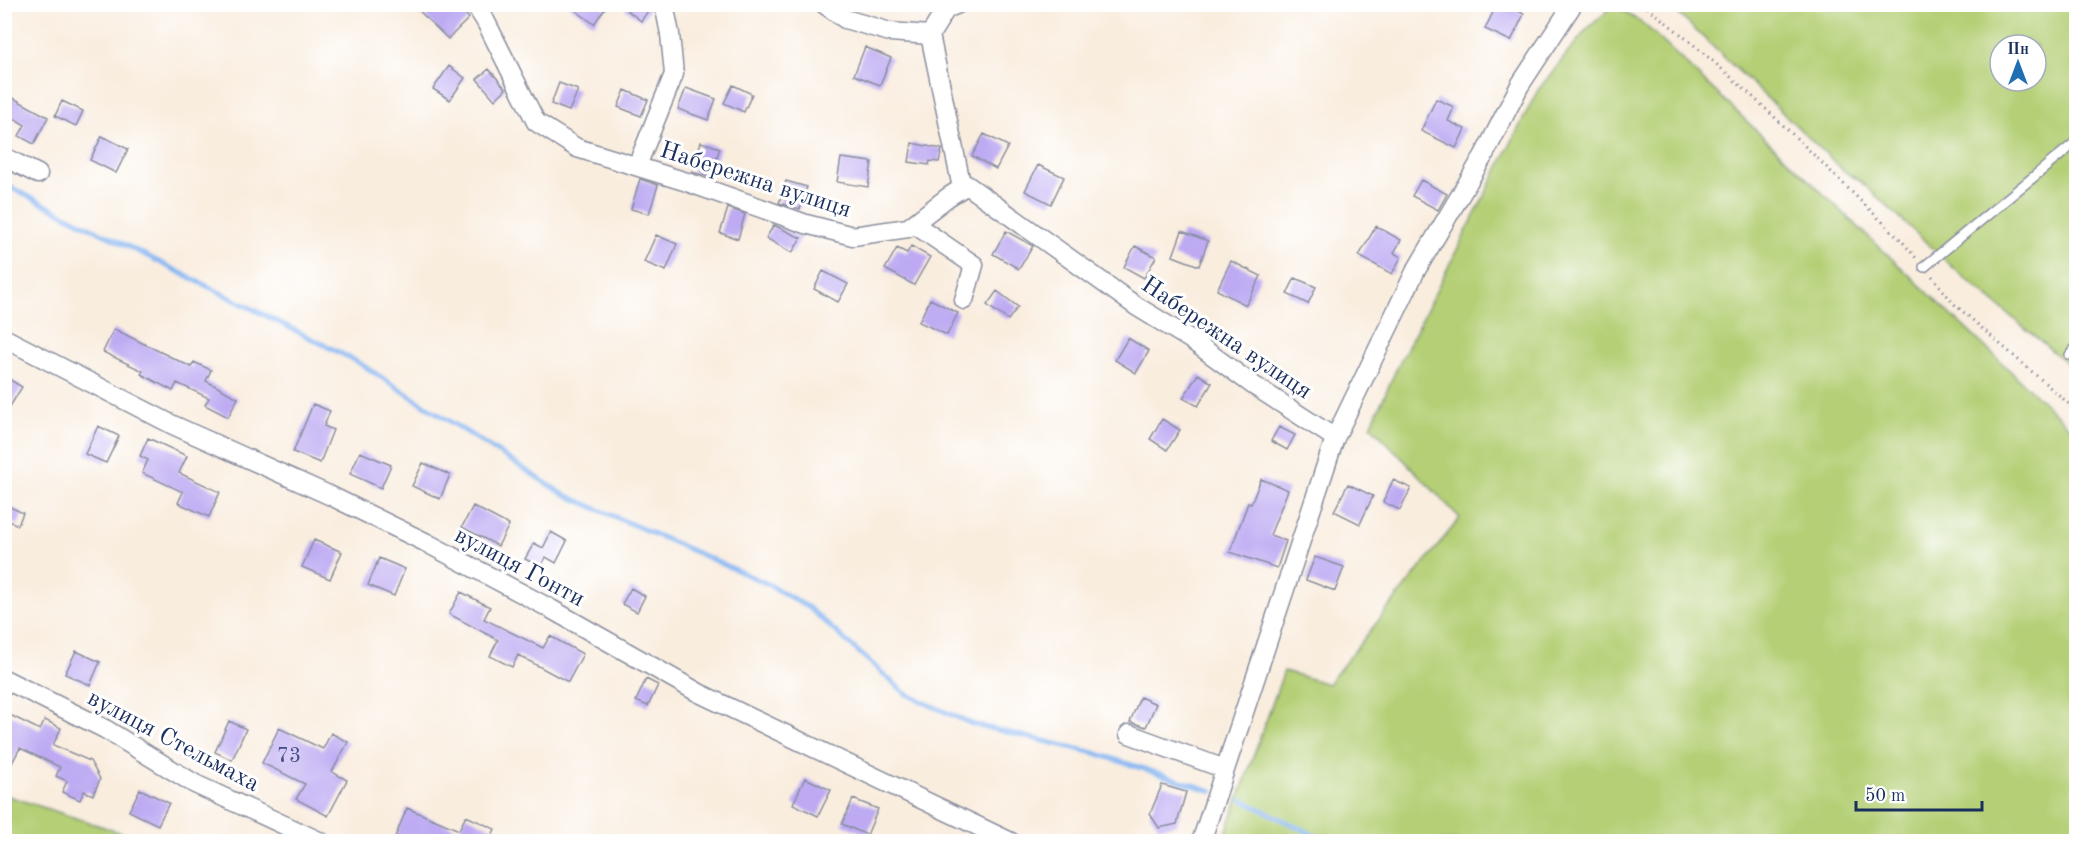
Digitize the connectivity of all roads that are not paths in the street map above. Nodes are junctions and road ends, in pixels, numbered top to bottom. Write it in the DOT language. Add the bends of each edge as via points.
graph roads {
  1 [pos="475,4"];
  2 [pos="664,4"];
  3 [pos="824,4"];
  4 [pos="958,4"];
  5 [pos="1573,4"];
  6 [pos="930,35"];
  7 [pos="2076,142"];
  8 [pos="4,158"];
  9 [pos="637,166"];
  10 [pos="38,174"];
  11 [pos="962,188"];
  12 [pos="914,224"];
  13 [pos="1924,267"];
  14 [pos="964,300"];
  15 [pos="4,338"];
  16 [pos="1335,438"];
  17 [pos="4,679"];
  18 [pos="1129,734"];
  19 [pos="1225,769"];
  20 [pos="321,842"];
  21 [pos="1011,842"];
  22 [pos="1201,842"];
  1 -- 9 [label="street, Набережна вулиця" via="536,122 577,148"];
  2 -- 9 [label="street" via="674,74"];
  3 -- 6 [label="street" via="845,19 890,32"];
  4 -- 6 [label="street" via="946,9"];
  5 -- 16 [label="street" via="1520,85 1415,272"];
  6 -- 11 [label="street"];
  7 -- 13 [label="lane"];
  8 -- 10 [label="street"];
  9 -- 12 [label="street, Набережна вулиця" via="806,224 853,236"];
  11 -- 12 [label="street, Набережна вулиця"];
  11 -- 16 [label="street, Набережна вулиця" via="967,185 1136,306"];
  12 -- 14 [label="street" via="974,266"];
  15 -- 21 [label="street, вулиця Гонти" via="173,424 425,542 699,693"];
  16 -- 19 [label="street"];
  17 -- 20 [label="street, вулиця Стельмаха" via="105,729 195,784"];
  18 -- 19 [label="street"];
  19 -- 22 [label="street"];
}
